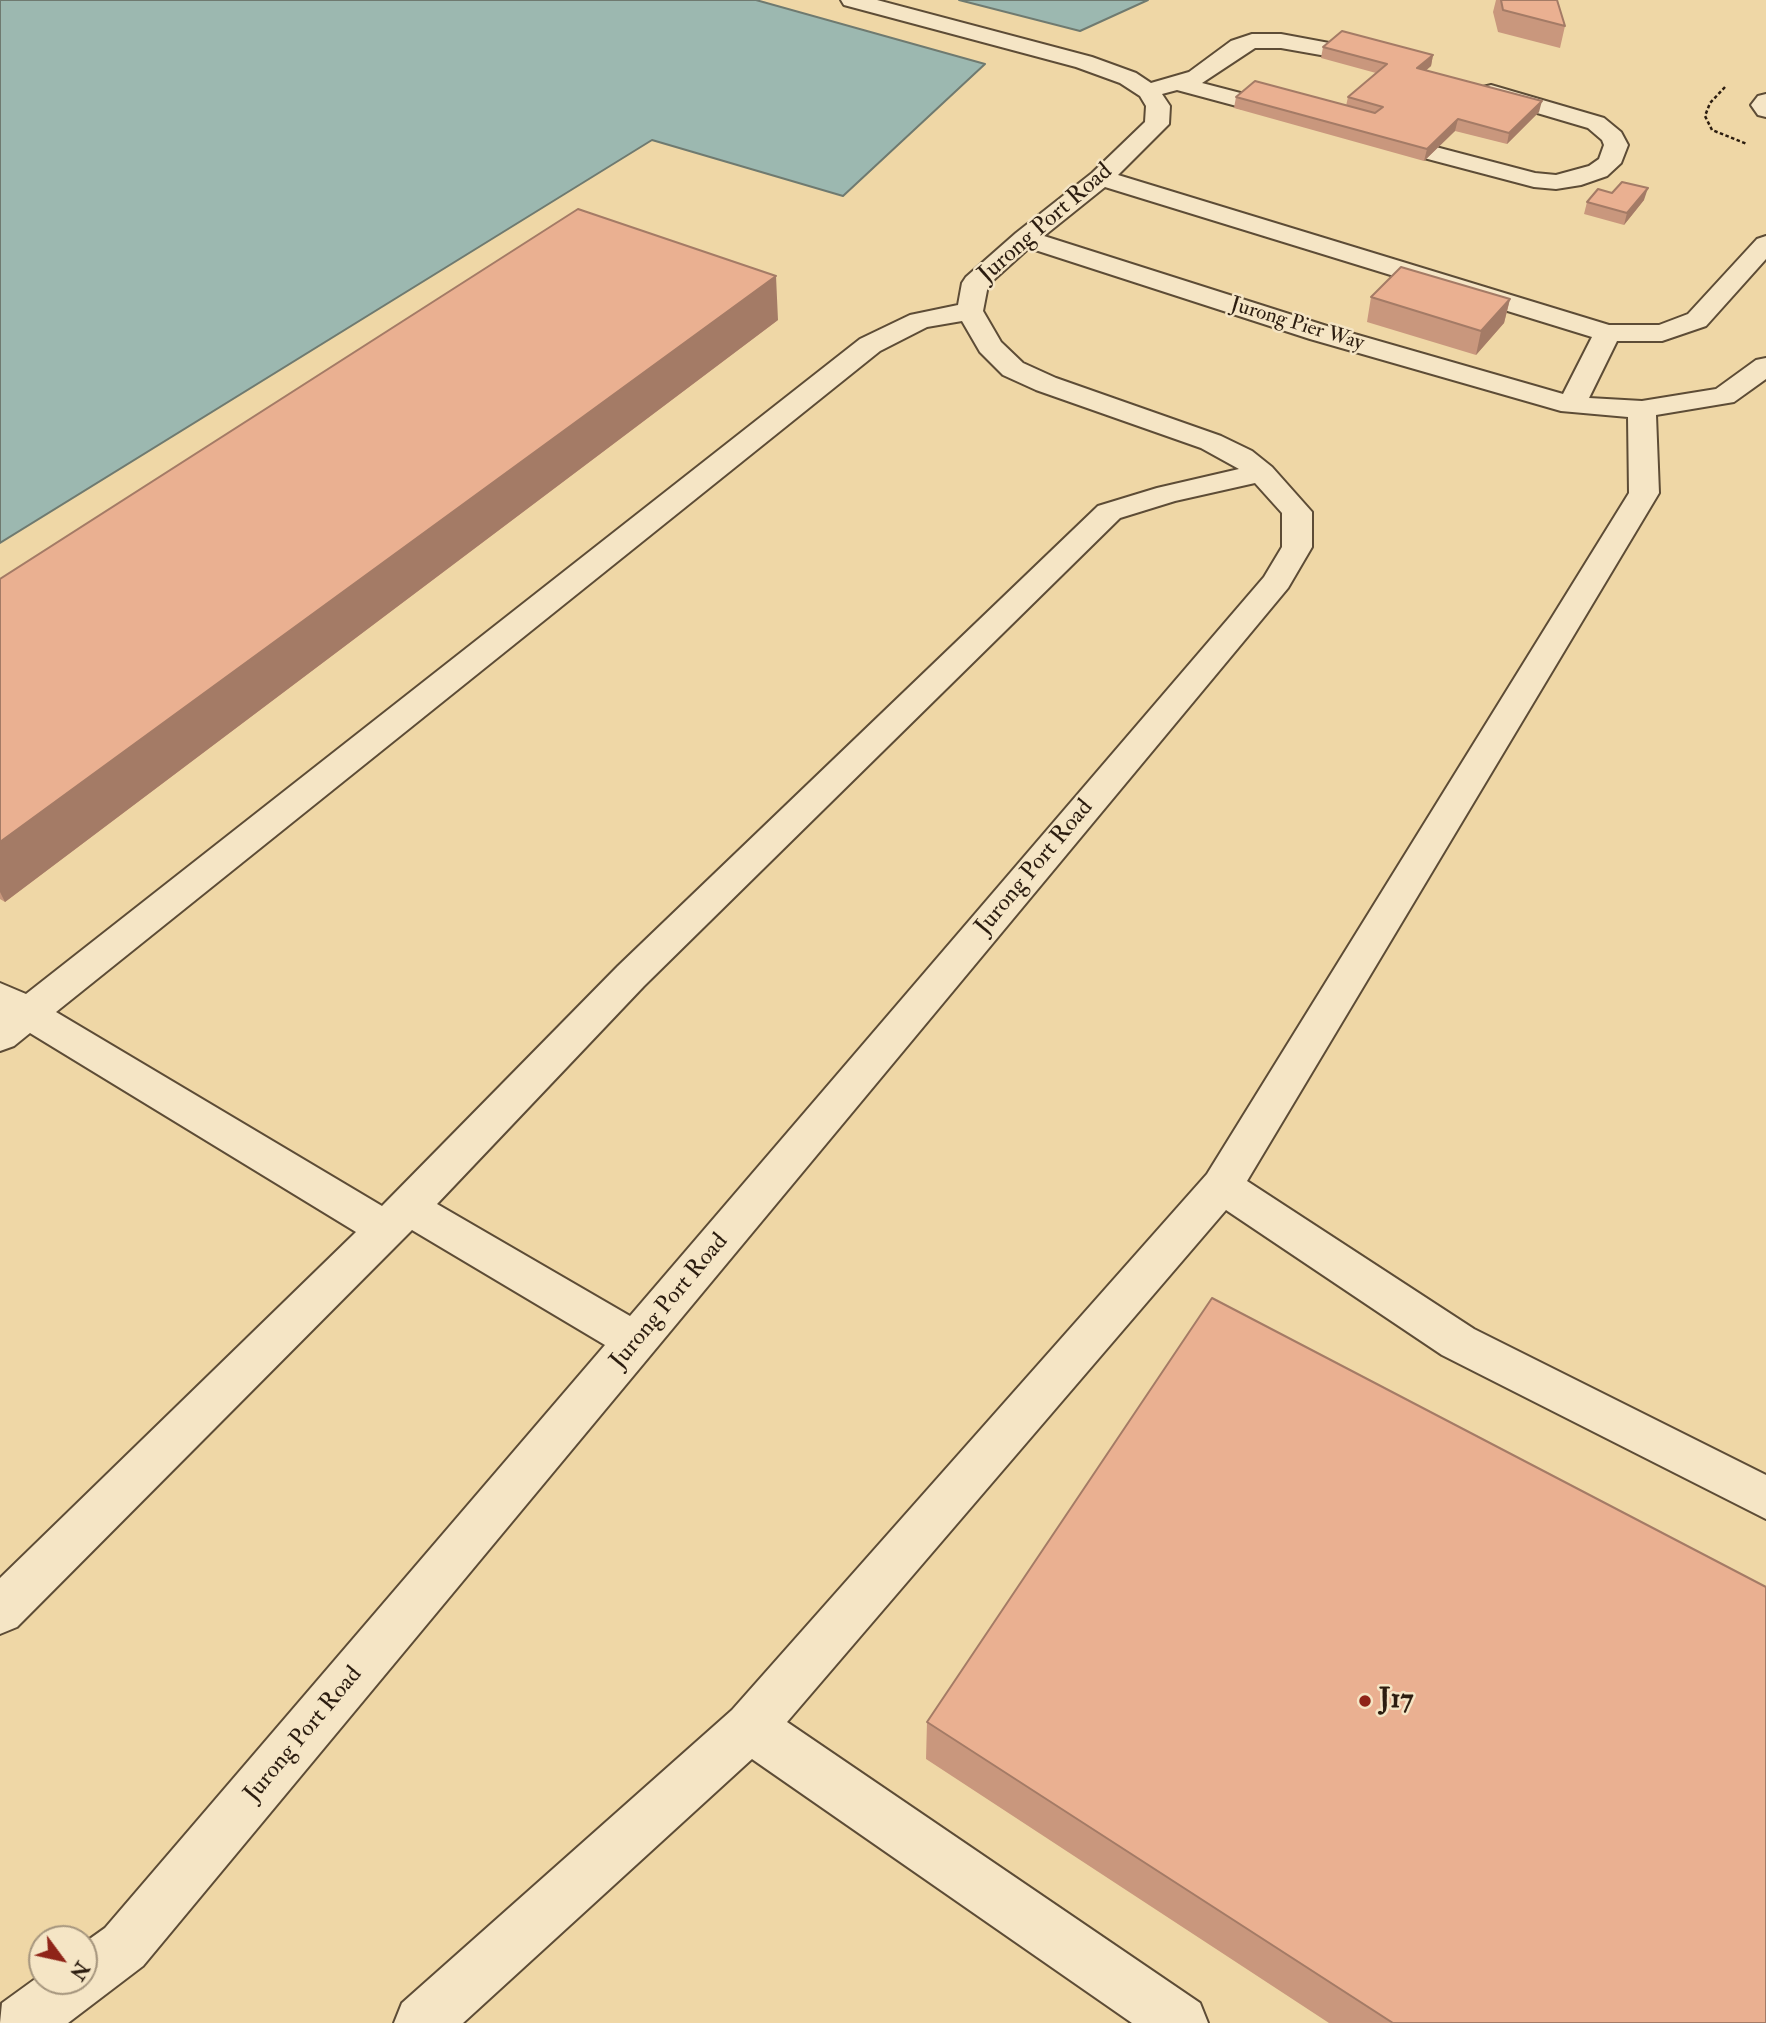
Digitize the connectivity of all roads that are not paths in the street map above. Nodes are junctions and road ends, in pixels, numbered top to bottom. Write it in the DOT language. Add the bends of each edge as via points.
graph roads {
  1 [pos="852,0"];
  2 [pos="1332,50"];
  3 [pos="1182,84"];
  4 [pos="1463,84"];
  5 [pos="1148,91"];
  6 [pos="1766,100"];
  7 [pos="1244,101"];
  8 [pos="1766,110"];
  9 [pos="1432,153"];
  10 [pos="1101,178"];
  11 [pos="1025,238"];
  12 [pos="1766,244"];
  13 [pos="970,311"];
  14 [pos="1607,333"];
  15 [pos="1766,366"];
  16 [pos="1571,405"];
  17 [pos="1642,409"];
  18 [pos="1262,473"];
  19 [pos="9,1016"];
  20 [pos="1222,1186"];
  21 [pos="397,1218"];
  22 [pos="637,1342"];
  23 [pos="1766,1498"];
  24 [pos="0,1611"];
  25 [pos="750,1727"];
  26 [pos="98,1966"];
  27 [pos="60,1995"];
  28 [pos="22,2023"];
  29 [pos="422,2023"];
  30 [pos="1180,2023"];
  1 -- 5 [label="street" via="1084,62 1128,78"];
  2 -- 3 [label="street" via="1252,41"];
  3 -- 5 [label="street"];
  3 -- 7 [label="street"];
  4 -- 9 [label="street" via="1596,123 1613,137 1614,154 1598,171 1556,182"];
  5 -- 10 [label="street, Jurong Port Road" via="1157,106 1157,124"];
  6 -- 8 [label="street"];
  10 -- 11 [label="street, Jurong Port Road"];
  10 -- 14 [label="street"];
  11 -- 13 [label="street, Jurong Port Road" via="975,283"];
  11 -- 16 [label="street, Jurong Pier Way" via="1320,333"];
  12 -- 14 [label="street" via="1697,320 1662,333"];
  13 -- 18 [label="street, Jurong Port Road" via="989,346 1013,369 1211,442"];
  13 -- 19 [label="street" via="919,321 870,345"];
  14 -- 16 [label="street"];
  15 -- 17 [label="street, Jurong Pier Way" via="1724,396"];
  16 -- 17 [label="street, Jurong Pier Way"];
  17 -- 20 [label="street" via="1644,493"];
  18 -- 21 [label="street" via="1110,512 631,976"];
  18 -- 22 [label="street, Jurong Port Road" via="1297,512 1297,547 1277,580"];
  19 -- 21 [label="street"];
  20 -- 23 [label="street" via="1458,1342"];
  20 -- 25 [label="street"];
  21 -- 22 [label="street"];
  21 -- 24 [label="street"];
  22 -- 26 [label="street, Jurong Port Road" via="124,1947"];
  25 -- 29 [label="street"];
  25 -- 30 [label="street"];
  27 -- 28 [label="street"];
}
